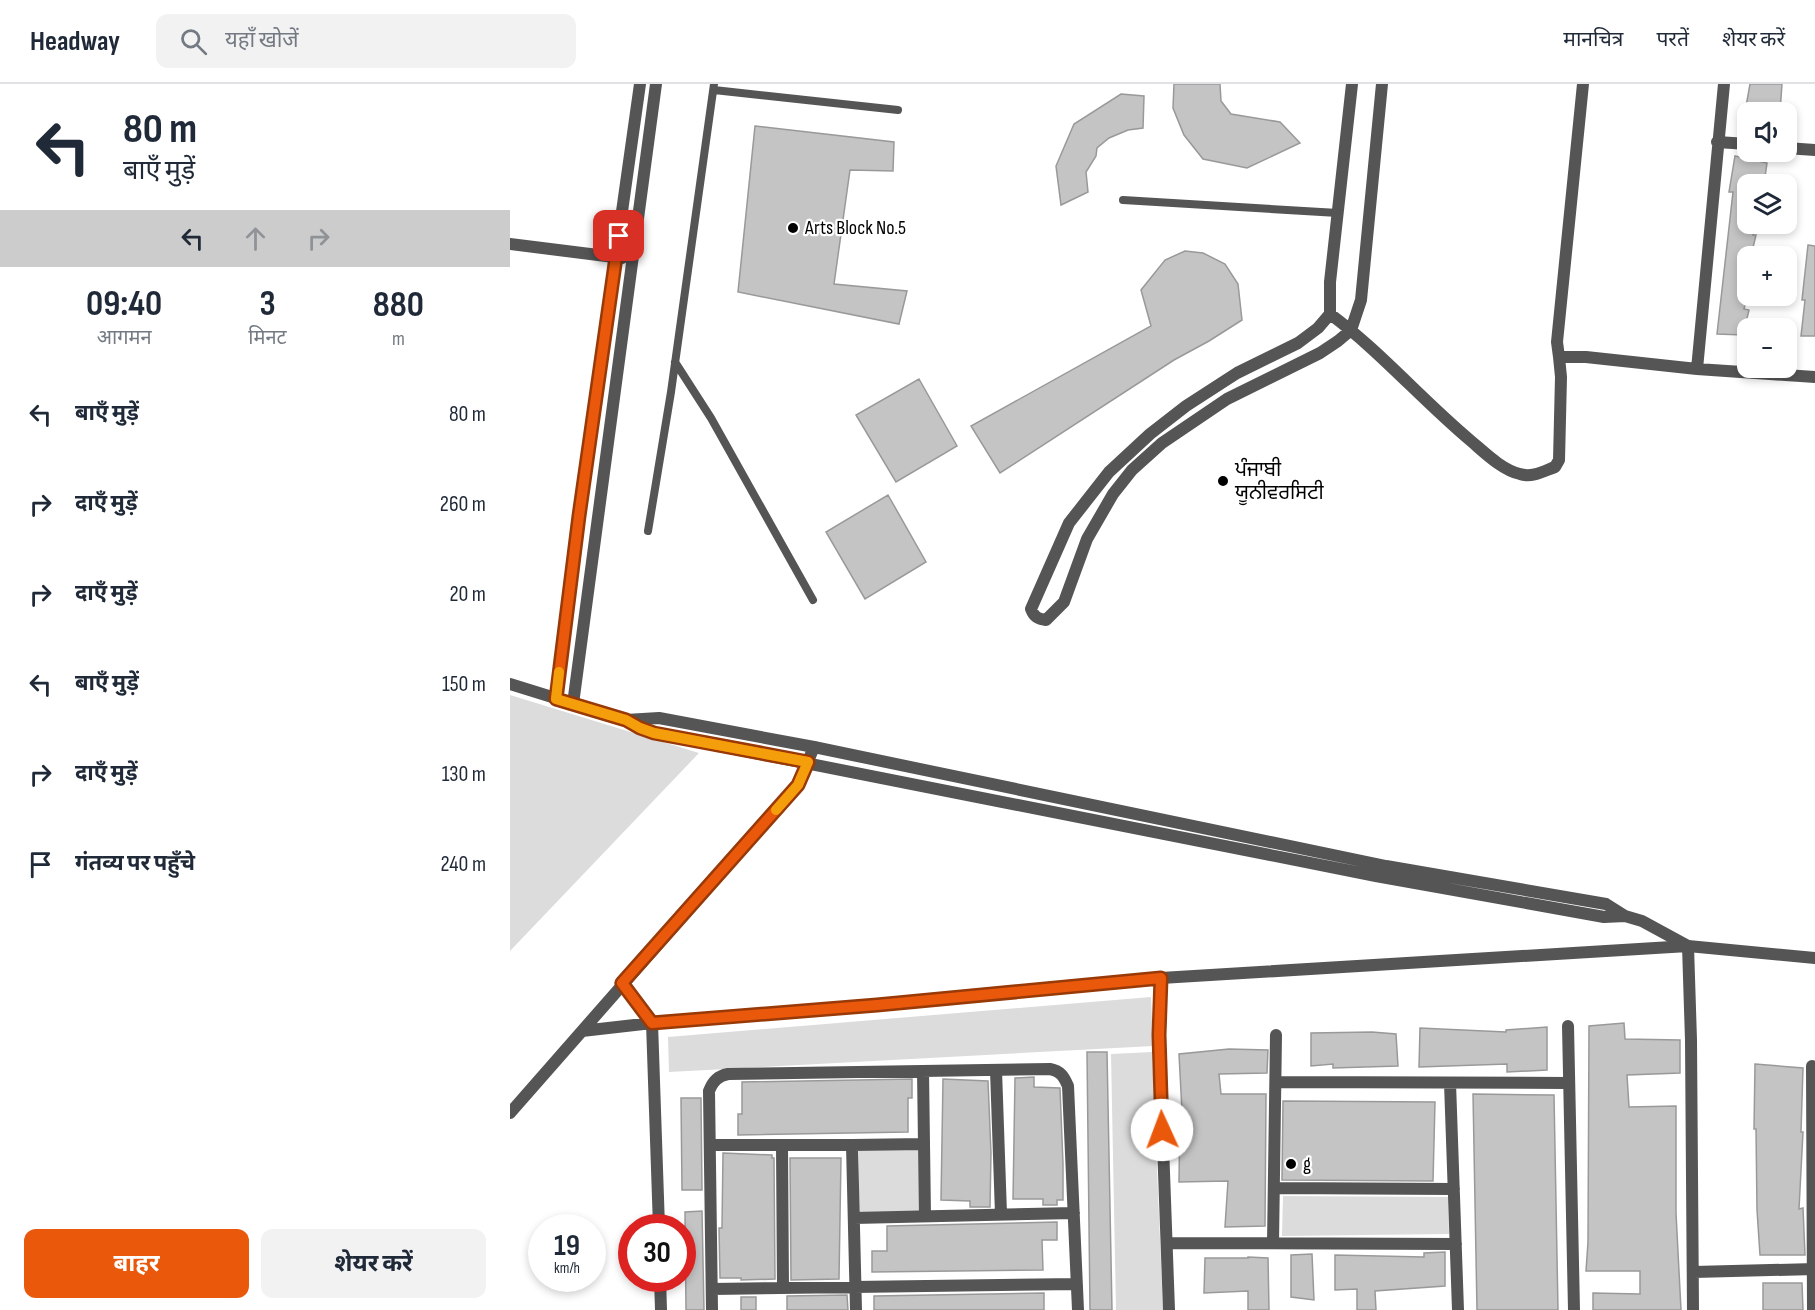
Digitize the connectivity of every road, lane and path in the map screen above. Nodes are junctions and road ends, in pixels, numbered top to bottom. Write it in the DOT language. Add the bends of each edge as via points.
graph roads {
  1 [pos="640,84"];
  2 [pos="656,84"];
  3 [pos="1352,84"];
  4 [pos="1382,84"];
  5 [pos="1583,84"];
  6 [pos="1724,84"];
  7 [pos="714,87"];
  8 [pos="898,110"];
  9 [pos="1717,142"];
  10 [pos="1737,143"];
  11 [pos="1797,149"];
  12 [pos="1815,150"];
  13 [pos="1123,200"];
  14 [pos="1338,213"];
  15 [pos="510,244"];
  16 [pos="616,258"];
  17 [pos="632,259"];
  18 [pos="1330,314"];
  19 [pos="1351,330"];
  20 [pos="1559,357"];
  21 [pos="675,361"];
  22 [pos="1697,369"];
  23 [pos="1815,377"];
  24 [pos="648,531"];
  25 [pos="813,600"];
  26 [pos="510,684"];
  27 [pos="556,699"];
  28 [pos="573,704"];
  29 [pos="626,720"];
  30 [pos="814,747"];
  31 [pos="808,762"];
  32 [pos="1494,891"];
  33 [pos="1688,946"];
  34 [pos="1815,958"];
  35 [pos="1161,978"];
  36 [pos="622,983"];
  37 [pos="652,1023"];
  38 [pos="1568,1026"];
  39 [pos="582,1031"];
  40 [pos="1276,1035"];
  41 [pos="1812,1066"];
  42 [pos="996,1070"];
  43 [pos="923,1071"];
  44 [pos="1276,1083"];
  45 [pos="1450,1083"];
  46 [pos="1569,1083"];
  47 [pos="510,1113"];
  48 [pos="1814,1135"];
  49 [pos="924,1143"];
  50 [pos="710,1145"];
  51 [pos="782,1145"];
  52 [pos="852,1145"];
  53 [pos="1274,1188"];
  54 [pos="1454,1189"];
  55 [pos="1074,1213"];
  56 [pos="659,1214"];
  57 [pos="1001,1214"];
  58 [pos="925,1216"];
  59 [pos="854,1218"];
  60 [pos="1167,1243"];
  61 [pos="1273,1243"];
  62 [pos="1456,1244"];
  63 [pos="1814,1269"];
  64 [pos="1694,1272"];
  65 [pos="1077,1284"];
  66 [pos="783,1288"];
  67 [pos="855,1288"];
  68 [pos="712,1289"];
  69 [pos="660,1292"];
  70 [pos="661,1310"];
  71 [pos="712,1310"];
  72 [pos="855,1310"];
  73 [pos="1078,1310"];
  74 [pos="1169,1310"];
  75 [pos="1458,1310"];
  76 [pos="1574,1310"];
  77 [pos="1693,1310"];
  78 [pos="1814,1310"];
  1 -- 16 [label="street"];
  2 -- 17 [label="street"];
  3 -- 14 [label="street"];
  4 -- 19 [label="street" via="1360,300"];
  5 -- 20 [label="street" via="1557,342"];
  6 -- 9 [label="street"];
  7 -- 8 [label="lane"];
  7 -- 21 [label="lane"];
  9 -- 10 [label="street"];
  9 -- 22 [label="street"];
  11 -- 12 [label="street"];
  13 -- 14 [label="lane"];
  14 -- 18 [label="street"];
  15 -- 16 [label="street"];
  16 -- 17 [label="street"];
  16 -- 27 [label="street"];
  17 -- 28 [label="street"];
  18 -- 19 [label="street"];
  18 -- 19 [label="street" via="1298,343 1186,406 1109,472 1069,523 1031,609 1033,615 1046,620 1064,602 1100,514 1132,470 1162,443 1227,399 1320,353"];
  19 -- 20 [label="street" via="1440,416 1521,475 1538,474 1555,467 1559,460"];
  20 -- 22 [label="street"];
  21 -- 24 [label="lane"];
  21 -- 25 [label="lane"];
  22 -- 23 [label="street"];
  26 -- 27 [label="street"];
  27 -- 28 [label="street"];
  28 -- 29 [label="street"];
  29 -- 30 [label="street" via="659,718"];
  29 -- 31 [label="street" via="654,733"];
  30 -- 31 [label="street"];
  30 -- 32 [label="street"];
  31 -- 32 [label="street" via="1365,874"];
  31 -- 36 [label="street" via="798,785"];
  32 -- 33 [label="street" via="1604,917 1625,916"];
  33 -- 34 [label="street"];
  33 -- 35 [label="street"];
  33 -- 64 [label="street"];
  35 -- 37 [label="street"];
  35 -- 60 [label="street" via="1159,1035"];
  36 -- 37 [label="street"];
  36 -- 39 [label="street"];
  37 -- 39 [label="street"];
  37 -- 56 [label="street"];
  38 -- 46 [label="street"];
  39 -- 47 [label="street"];
  40 -- 44 [label="street"];
  41 -- 48 [label="street"];
  42 -- 43 [label="street"];
  42 -- 55 [label="street" via="1050,1069 1064,1077 1068,1086"];
  42 -- 57 [label="street"];
  43 -- 49 [label="street"];
  43 -- 50 [label="street" via="720,1076 710,1091"];
  44 -- 45 [label="street"];
  44 -- 53 [label="street"];
  45 -- 46 [label="street"];
  45 -- 54 [label="street"];
  46 -- 76 [label="street"];
  48 -- 63 [label="street"];
  49 -- 52 [label="street"];
  49 -- 58 [label="street"];
  50 -- 51 [label="street"];
  50 -- 68 [label="street"];
  51 -- 52 [label="street"];
  51 -- 66 [label="street"];
  52 -- 59 [label="street"];
  53 -- 54 [label="street"];
  53 -- 61 [label="street"];
  54 -- 62 [label="street"];
  55 -- 57 [label="street"];
  55 -- 65 [label="street"];
  57 -- 58 [label="street"];
  58 -- 59 [label="street"];
  59 -- 67 [label="street"];
  60 -- 61 [label="street"];
  60 -- 74 [label="street"];
  61 -- 62 [label="street"];
  62 -- 75 [label="street"];
  63 -- 64 [label="street"];
  63 -- 78 [label="street"];
  64 -- 77 [label="street"];
  65 -- 67 [label="street"];
  65 -- 73 [label="street"];
  66 -- 67 [label="street"];
  66 -- 68 [label="street"];
  67 -- 72 [label="street"];
  68 -- 71 [label="street"];
  69 -- 70 [label="street"];
}
